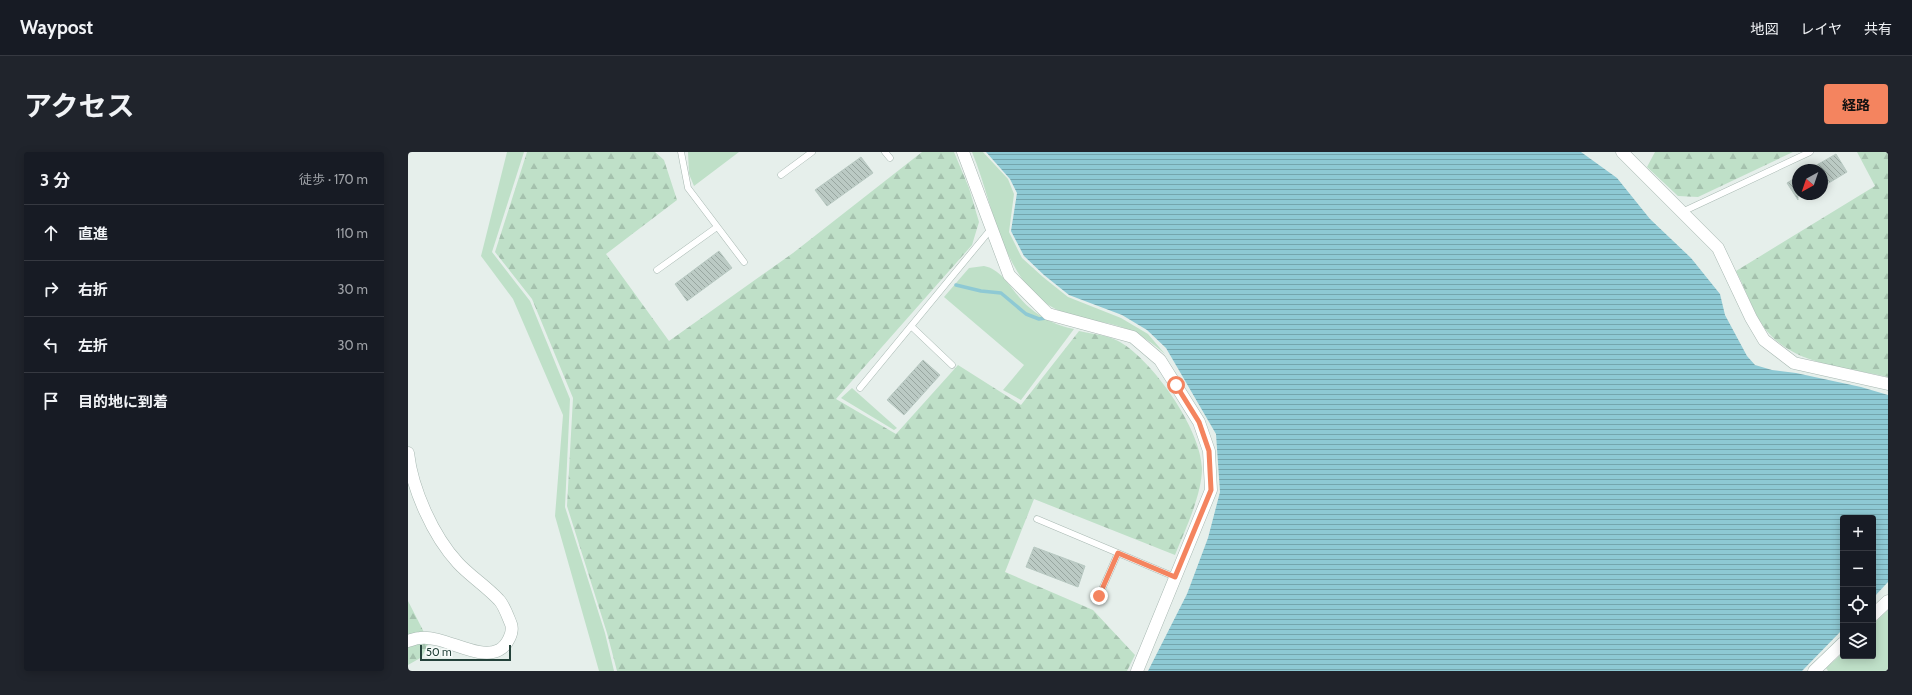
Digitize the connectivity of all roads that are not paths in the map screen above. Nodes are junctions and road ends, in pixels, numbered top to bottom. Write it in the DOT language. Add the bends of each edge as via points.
graph roads {
  1 [pos="681,152"];
  2 [pos="812,152"];
  3 [pos="885,152"];
  4 [pos="963,152"];
  5 [pos="1622,152"];
  6 [pos="1810,152"];
  7 [pos="890,158"];
  8 [pos="781,175"];
  9 [pos="1682,212"];
  10 [pos="718,227"];
  11 [pos="991,229"];
  12 [pos="744,262"];
  13 [pos="658,270"];
  14 [pos="911,326"];
  15 [pos="952,365"];
  16 [pos="1888,384"];
  17 [pos="860,388"];
  18 [pos="408,453"];
  19 [pos="1037,519"];
  20 [pos="1118,553"];
  21 [pos="1175,577"];
  22 [pos="1099,596"];
  23 [pos="1888,601"];
  24 [pos="1876,612"];
  25 [pos="408,641"];
  26 [pos="1840,646"];
  27 [pos="1137,671"];
  28 [pos="1814,671"];
  1 -- 10 [label="lane" via="688,188"];
  2 -- 8 [label="lane"];
  3 -- 7 [label="lane"];
  4 -- 11 [label="street"];
  5 -- 9 [label="street"];
  6 -- 9 [label="lane"];
  9 -- 16 [label="street" via="1718,248 1764,340 1794,363"];
  10 -- 12 [label="lane"];
  10 -- 13 [label="lane"];
  11 -- 14 [label="lane"];
  11 -- 21 [label="street" via="1009,275 1048,314 1133,337 1160,360 1199,422 1209,451 1211,490"];
  14 -- 15 [label="lane"];
  14 -- 17 [label="lane"];
  18 -- 25 [label="street" via="410,472 419,498 443,543 458,563 500,601 512,626 510,638 500,650 485,654 446,641 420,638"];
  19 -- 20 [label="lane"];
  20 -- 21 [label="lane"];
  20 -- 22 [label="lane"];
  21 -- 27 [label="street"];
  23 -- 24 [label="street"];
  26 -- 28 [label="street"];
}
